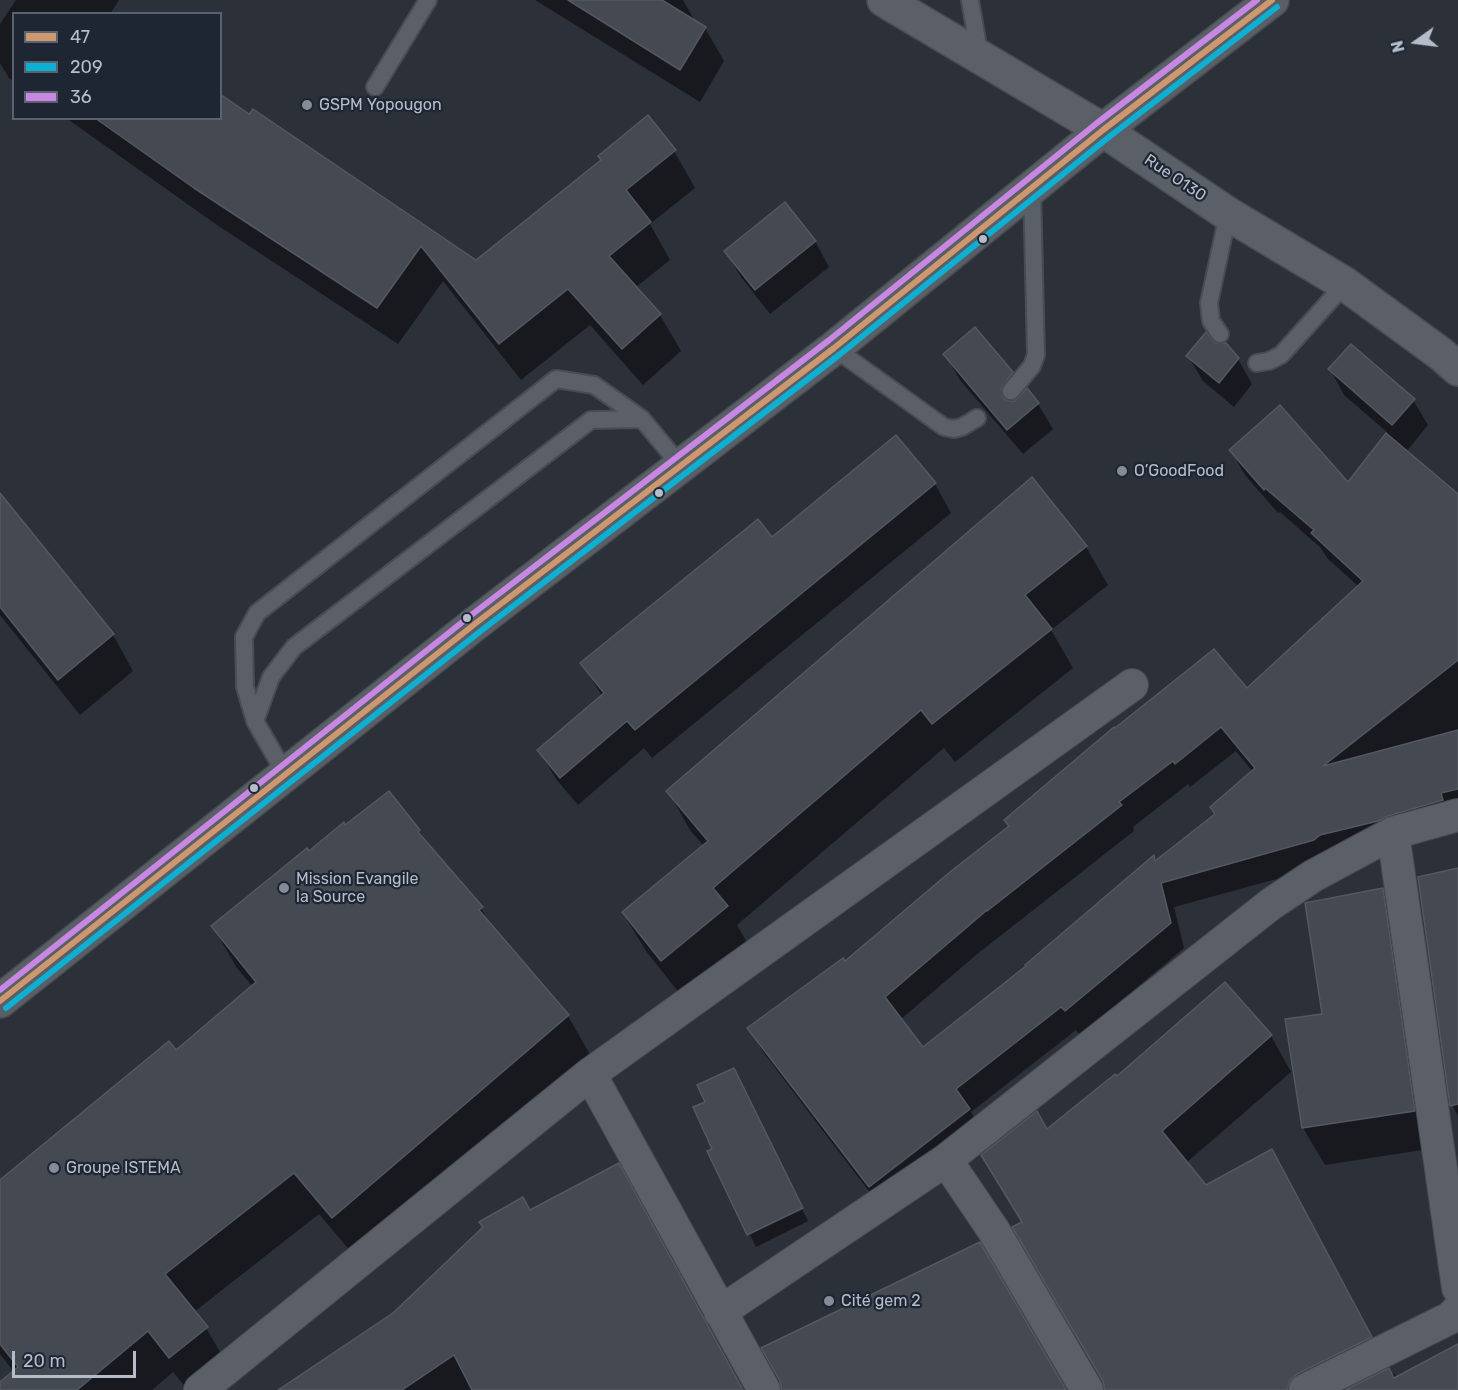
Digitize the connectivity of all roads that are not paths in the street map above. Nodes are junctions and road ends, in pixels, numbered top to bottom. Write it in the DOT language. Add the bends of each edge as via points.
graph roads {
  1 [pos="428,0"];
  2 [pos="884,0"];
  3 [pos="970,0"];
  4 [pos="1272,0"];
  5 [pos="980,59"];
  6 [pos="375,87"];
  7 [pos="1103,130"];
  8 [pos="1032,187"];
  9 [pos="1228,214"];
  10 [pos="1345,284"];
  11 [pos="1220,334"];
  12 [pos="834,348"];
  13 [pos="1257,363"];
  14 [pos="1458,369"];
  15 [pos="1011,391"];
  16 [pos="642,418"];
  17 [pos="977,418"];
  18 [pos="680,465"];
  19 [pos="1132,685"];
  20 [pos="255,721"];
  21 [pos="286,775"];
  22 [pos="1458,815"];
  23 [pos="1393,833"];
  24 [pos="0,1001"];
  25 [pos="590,1074"];
  26 [pos="946,1160"];
  27 [pos="1458,1288"];
  28 [pos="1458,1310"];
  29 [pos="720,1312"];
  30 [pos="200,1390"];
  31 [pos="764,1390"];
  32 [pos="1087,1390"];
  33 [pos="1305,1390"];
  1 -- 6 [label="lane"];
  2 -- 5 [label="street, Rue O130"];
  3 -- 5 [label="lane"];
  4 -- 7 [label="main road"];
  5 -- 7 [label="street, Rue O130"];
  7 -- 8 [label="main road"];
  7 -- 9 [label="street, Rue O130"];
  8 -- 12 [label="main road"];
  8 -- 15 [label="lane" via="1036,355"];
  9 -- 10 [label="street, Rue O130"];
  9 -- 11 [label="lane" via="1209,303 1211,321"];
  10 -- 13 [label="lane" via="1281,354"];
  10 -- 14 [label="street, Rue O130"];
  12 -- 17 [label="lane" via="944,427 962,427"];
  12 -- 18 [label="main road"];
  16 -- 18 [label="lane"];
  16 -- 20 [label="lane" via="591,420 294,647 271,677"];
  16 -- 20 [label="lane" via="594,385 556,379 547,386 257,614 244,637 245,687"];
  18 -- 21 [label="main road"];
  19 -- 25 [label="street"];
  20 -- 21 [label="lane"];
  21 -- 24 [label="main road"];
  22 -- 23 [label="street"];
  23 -- 26 [label="street" via="1313,876 1272,904"];
  23 -- 27 [label="street"];
  25 -- 29 [label="street"];
  25 -- 30 [label="street"];
  26 -- 29 [label="street"];
  26 -- 32 [label="street" via="994,1230"];
  28 -- 33 [label="street"];
  29 -- 31 [label="street"];
}
